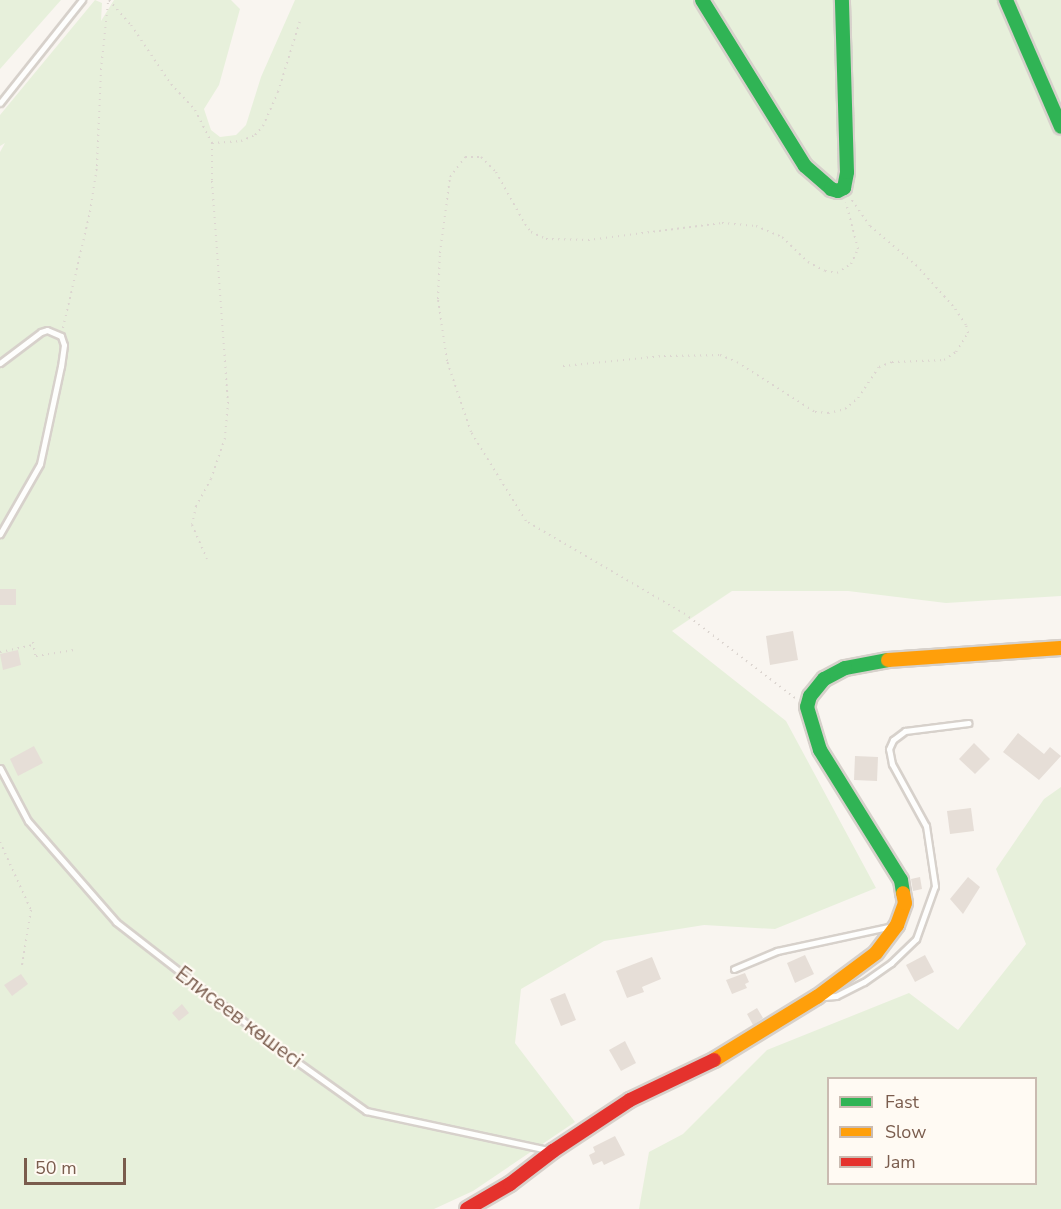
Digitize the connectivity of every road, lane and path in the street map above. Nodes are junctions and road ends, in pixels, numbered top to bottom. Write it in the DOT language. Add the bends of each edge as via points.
graph roads {
  1 [pos="82,0"];
  2 [pos="108,0"];
  3 [pos="702,0"];
  4 [pos="842,0"];
  5 [pos="1006,0"];
  6 [pos="300,21"];
  7 [pos="0,103"];
  8 [pos="1061,127"];
  9 [pos="212,143"];
  10 [pos="844,188"];
  11 [pos="61,336"];
  12 [pos="0,363"];
  13 [pos="563,366"];
  14 [pos="0,534"];
  15 [pos="207,559"];
  16 [pos="1061,648"];
  17 [pos="75,650"];
  18 [pos="0,652"];
  19 [pos="807,707"];
  20 [pos="968,723"];
  21 [pos="0,768"];
  22 [pos="0,842"];
  23 [pos="897,925"];
  24 [pos="22,965"];
  25 [pos="734,969"];
  26 [pos="817,997"];
  27 [pos="553,1151"];
  28 [pos="467,1209"];
  1 -- 7 [label="lane"];
  2 -- 9 [label="path" via="195,110"];
  2 -- 11 [label="path" via="97,166"];
  3 -- 10 [label="street" via="805,166 831,189"];
  4 -- 10 [label="street" via="847,172"];
  5 -- 8 [label="street"];
  6 -- 9 [label="path" via="278,92 262,126 255,135 241,141"];
  9 -- 15 [label="path" via="228,402 225,438 192,525"];
  10 -- 13 [label="path" via="870,226 917,266 966,325 968,333 956,352 944,360 892,362 879,367 858,399 845,409 828,413 815,412 720,355"];
  10 -- 19 [label="path" via="858,249 851,264 837,273 808,262 782,237 756,226 722,224 588,240 546,238 531,232 496,172 481,157 465,157 450,177 440,253 438,299 447,362 471,432 526,520 685,614"];
  11 -- 12 [label="lane" via="47,330 41,332"];
  11 -- 14 [label="lane" via="62,366 40,464"];
  16 -- 19 [label="street" via="883,660 845,668 824,679 810,696"];
  17 -- 18 [label="path" via="36,658 33,643"];
  19 -- 23 [label="street" via="820,750 901,880 905,903"];
  20 -- 26 [label="lane" via="905,731 889,749 892,764 926,826 933,860 935,886 916,939 864,982 836,996"];
  21 -- 27 [label="lane, Елисеев көшесі" via="28,821 116,922 275,1046 366,1111"];
  22 -- 24 [label="path" via="31,910"];
  23 -- 25 [label="lane" via="777,951"];
  23 -- 26 [label="street" via="876,953"];
  26 -- 27 [label="street" via="715,1059 630,1101"];
  27 -- 28 [label="street" via="510,1184"];
}
